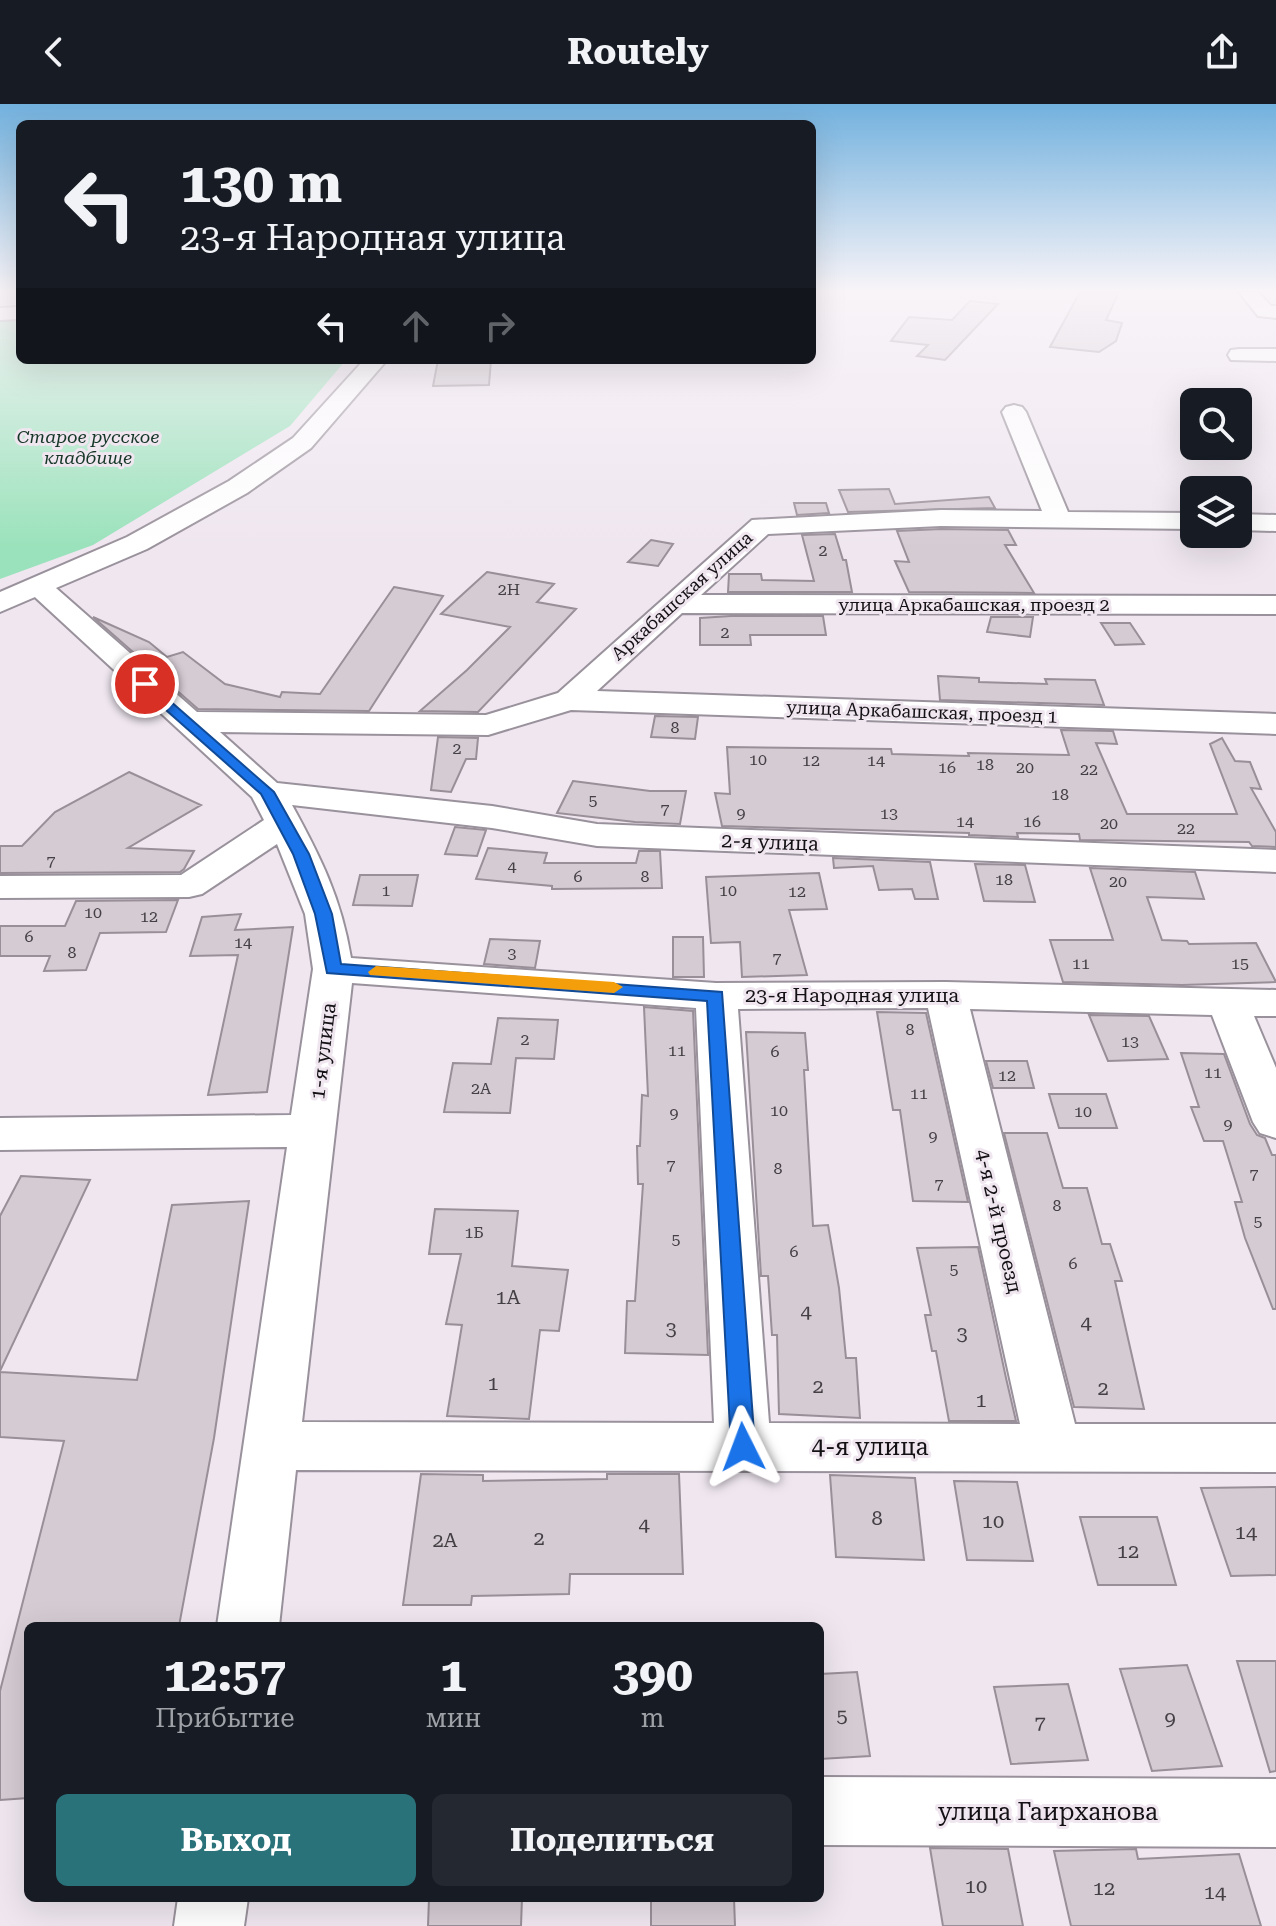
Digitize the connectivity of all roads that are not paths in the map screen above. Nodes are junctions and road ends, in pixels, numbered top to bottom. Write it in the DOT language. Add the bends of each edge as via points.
graph roads {
  1 [pos="358,377"];
  2 [pos="1014,412"];
  3 [pos="1058,519"];
  4 [pos="1180,521"];
  5 [pos="1252,522"];
  6 [pos="1276,523"];
  7 [pos="19,595"];
  8 [pos="672,604"];
  9 [pos="1276,605"];
  10 [pos="569,700"];
  11 [pos="188,722"];
  12 [pos="1276,724"];
  13 [pos="275,807"];
  14 [pos="1276,861"];
  15 [pos="0,887"];
  16 [pos="333,969"];
  17 [pos="946,995"];
  18 [pos="716,996"];
  19 [pos="1228,1003"];
  20 [pos="1276,1003"];
  21 [pos="1276,1122"];
  22 [pos="313,1131"];
  23 [pos="0,1134"];
  24 [pos="272,1446"];
  25 [pos="743,1447"];
  26 [pos="1053,1447"];
  27 [pos="1276,1448"];
  28 [pos="249,1622"];
  29 [pos="824,1811"];
  30 [pos="1276,1813"];
  31 [pos="212,1902"];
  32 [pos="209,1926"];
  1 -- 7 [label="main road" via="302,443 238,487 137,543"];
  2 -- 3 [label="street"];
  3 -- 4 [label="street, Аркабашская улица"];
  3 -- 8 [label="street, Аркабашская улица" via="761,526"];
  5 -- 6 [label="street"];
  7 -- 11 [label="street, 1-я улица"];
  8 -- 9 [label="street, улица Аркабашская, проезд 2"];
  8 -- 10 [label="street, Аркабашская улица"];
  10 -- 11 [label="street, Аркабашская улица" via="488,725"];
  10 -- 12 [label="street, улица Аркабашская, проезд 1"];
  11 -- 13 [label="street, 1-я улица"];
  13 -- 14 [label="street, 2-я улица" via="492,817 597,835"];
  13 -- 15 [label="street" via="189,886"];
  13 -- 16 [label="street, 1-я улица" via="301,854 324,914"];
  16 -- 18 [label="street, 23-я Народная улица"];
  16 -- 22 [label="street, 1-я улица"];
  17 -- 18 [label="street, 23-я Народная улица"];
  17 -- 19 [label="street, 23-я Народная улица"];
  17 -- 26 [label="street, 4-я 2-й проезд"];
  18 -- 25 [label="street"];
  19 -- 20 [label="street, 23-я Народная улица"];
  19 -- 21 [label="street"];
  22 -- 23 [label="street"];
  22 -- 24 [label="street, 1-я улица"];
  24 -- 25 [label="street, 4-я улица"];
  24 -- 28 [label="street, 1-я улица"];
  25 -- 26 [label="street, 4-я улица"];
  26 -- 27 [label="street, 4-я улица"];
  29 -- 30 [label="street, улица Гаирханова"];
  31 -- 32 [label="street"];
}
